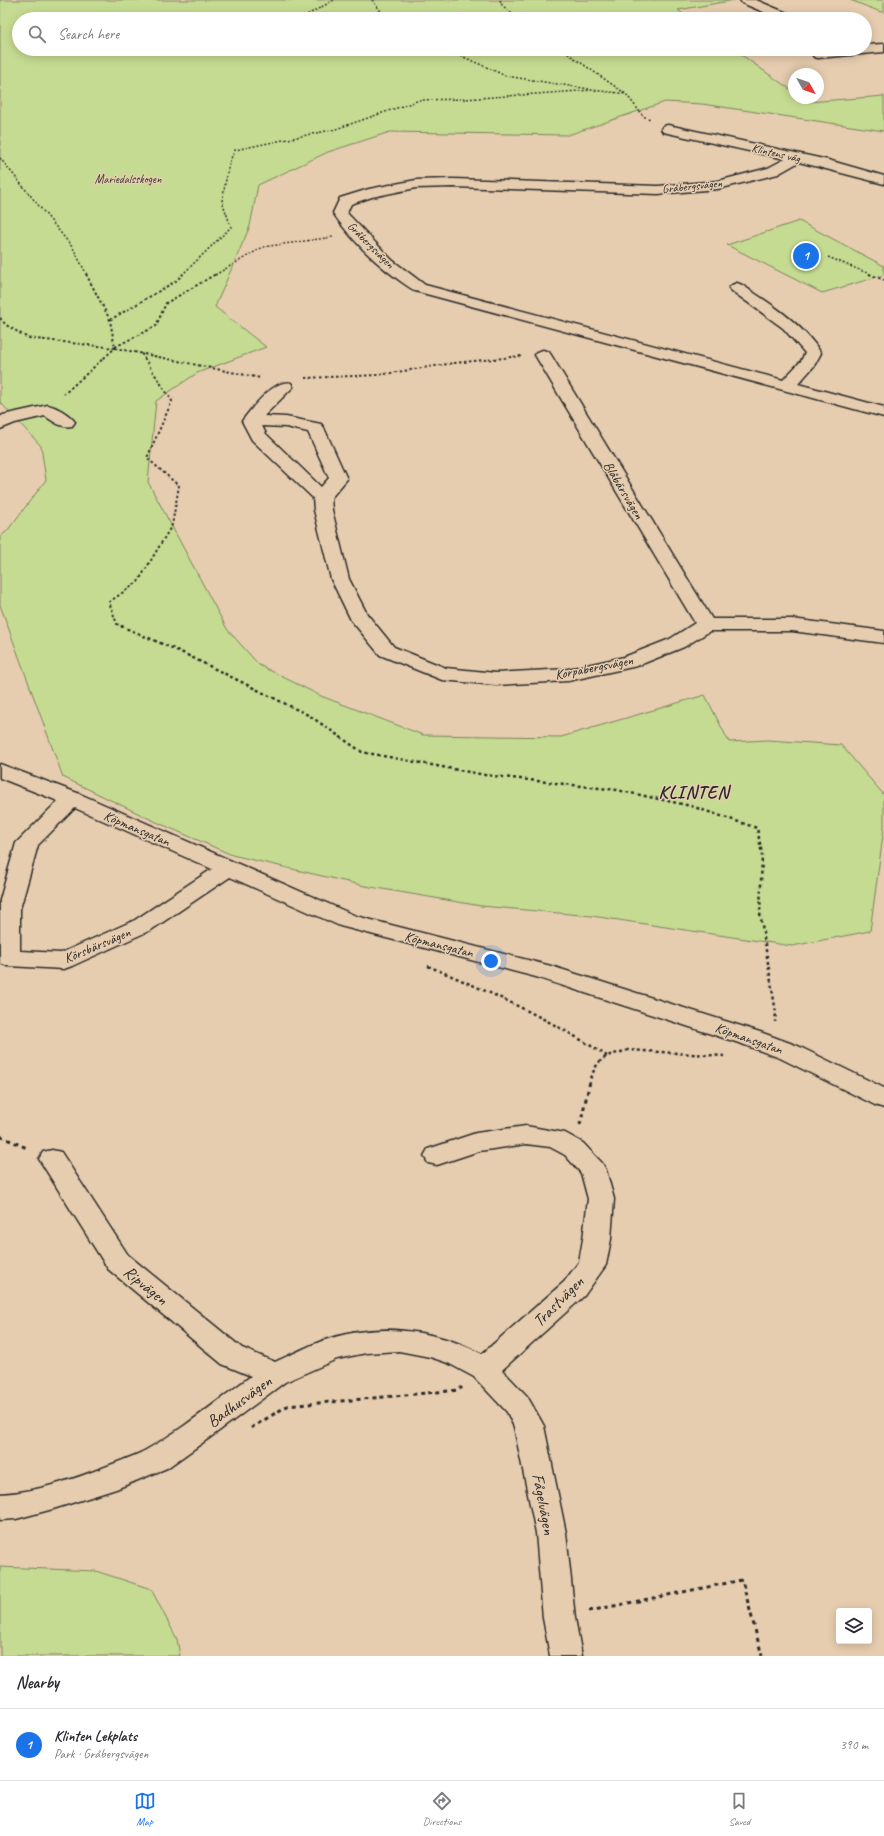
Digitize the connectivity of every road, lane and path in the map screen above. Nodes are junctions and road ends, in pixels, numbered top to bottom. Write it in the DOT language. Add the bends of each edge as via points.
graph roads {
  1 [pos="334,0"];
  2 [pos="372,0"];
  3 [pos="500,0"];
  4 [pos="749,1"];
  5 [pos="312,12"];
  6 [pos="381,12"];
  7 [pos="510,12"];
  8 [pos="774,12"];
  9 [pos="884,48"];
  10 [pos="872,49"];
  11 [pos="462,56"];
  12 [pos="572,56"];
  13 [pos="593,90"];
  14 [pos="626,94"];
  15 [pos="668,129"];
  16 [pos="0,158"];
  17 [pos="796,158"];
  18 [pos="884,180"];
  19 [pos="357,234"];
  20 [pos="828,256"];
  21 [pos="884,280"];
  22 [pos="737,288"];
  23 [pos="0,318"];
  24 [pos="110,320"];
  25 [pos="115,348"];
  26 [pos="141,353"];
  27 [pos="543,355"];
  28 [pos="263,378"];
  29 [pos="787,386"];
  30 [pos="285,387"];
  31 [pos="48,410"];
  32 [pos="884,412"];
  33 [pos="251,421"];
  34 [pos="66,422"];
  35 [pos="0,424"];
  36 [pos="322,497"];
  37 [pos="706,625"];
  38 [pos="884,637"];
  39 [pos="0,770"];
  40 [pos="72,800"];
  41 [pos="229,868"];
  42 [pos="425,965"];
  43 [pos="773,1046"];
  44 [pos="607,1056"];
  45 [pos="729,1056"];
  46 [pos="884,1099"];
  47 [pos="0,1136"];
  48 [pos="574,1149"];
  49 [pos="437,1156"];
  50 [pos="52,1159"];
  51 [pos="484,1369"];
  52 [pos="275,1374"];
  53 [pos="246,1431"];
  54 [pos="0,1507"];
  55 [pos="559,1618"];
  56 [pos="566,1656"];
  57 [pos="762,1656"];
  1 -- 5 [label="path"];
  2 -- 6 [label="path"];
  3 -- 7 [label="path"];
  4 -- 8 [label="street"];
  9 -- 10 [label="street"];
  11 -- 13 [label="path" via="506,76"];
  12 -- 14 [label="path"];
  13 -- 14 [label="path"];
  13 -- 24 [label="path" via="420,100 336,129 235,150 229,163 222,201 231,227 176,281"];
  14 -- 15 [label="path" via="643,116"];
  15 -- 17 [label="street, Klintens väg"];
  16 -- 24 [label="path" via="73,248"];
  17 -- 18 [label="street, Klintens väg"];
  17 -- 19 [label="street, Gråbergsvägen" via="773,171 718,185 658,190 416,184 369,193 345,202 340,213"];
  19 -- 25 [label="path" via="263,247 166,303 156,326"];
  19 -- 29 [label="street, Gråbergsvägen" via="406,279 420,288"];
  20 -- 21 [label="path"];
  22 -- 29 [label="street" via="799,334 813,353 808,363"];
  23 -- 25 [label="path" via="6,325 28,338"];
  24 -- 25 [label="path"];
  25 -- 26 [label="path"];
  25 -- 31 [label="path"];
  26 -- 28 [label="path"];
  26 -- 43 [label="path" via="172,401 146,458 179,486 172,525 138,582 109,602 117,624 181,652 310,716 362,752 485,775 618,790 691,806 757,828 762,854 760,913 776,1013"];
  27 -- 30 [label="path" via="454,363 378,375 295,378"];
  27 -- 37 [label="street, Blåbärsvägen"];
  29 -- 32 [label="street, Gråbergsvägen"];
  30 -- 33 [label="street" via="265,404"];
  31 -- 34 [label="street"];
  31 -- 35 [label="street" via="9,419"];
  33 -- 36 [label="street" via="258,436"];
  33 -- 36 [label="street" via="286,422 316,428 338,479"];
  36 -- 37 [label="street, Korpabergsvägen" via="340,579 358,616 387,652 442,674 496,679 568,674 630,662 677,644"];
  37 -- 38 [label="street" via="792,625"];
  39 -- 40 [label="street, Köpmansgatan"];
  40 -- 41 [label="street, Köpmansgatan"];
  40 -- 41 [label="street, Körsbärsvägen" via="26,843 9,909 8,958 64,961 143,925"];
  41 -- 43 [label="street, Köpmansgatan" via="348,921 542,971"];
  42 -- 44 [label="path" via="542,1017"];
  43 -- 46 [label="street, Köpmansgatan"];
  44 -- 45 [label="path" via="628,1050"];
  44 -- 48 [label="path" via="598,1063 588,1080"];
  47 -- 50 [label="path"];
  48 -- 49 [label="street, Trastvägen" via="556,1138 526,1135 476,1142"];
  48 -- 51 [label="street, Trastvägen" via="593,1170 600,1199 592,1265 574,1289"];
  50 -- 52 [label="street, Ripvägen" via="118,1262 232,1356"];
  51 -- 52 [label="street, Badhusvägen" via="458,1355 432,1346 399,1340 366,1342 332,1349"];
  51 -- 53 [label="path" via="459,1390 287,1406"];
  51 -- 55 [label="street, Fågelvägen" via="517,1404 529,1426 551,1533"];
  52 -- 54 [label="street, Badhusvägen" via="156,1459 53,1497"];
  55 -- 56 [label="street, Fågelvägen"];
  55 -- 57 [label="path" via="742,1580"];
}
